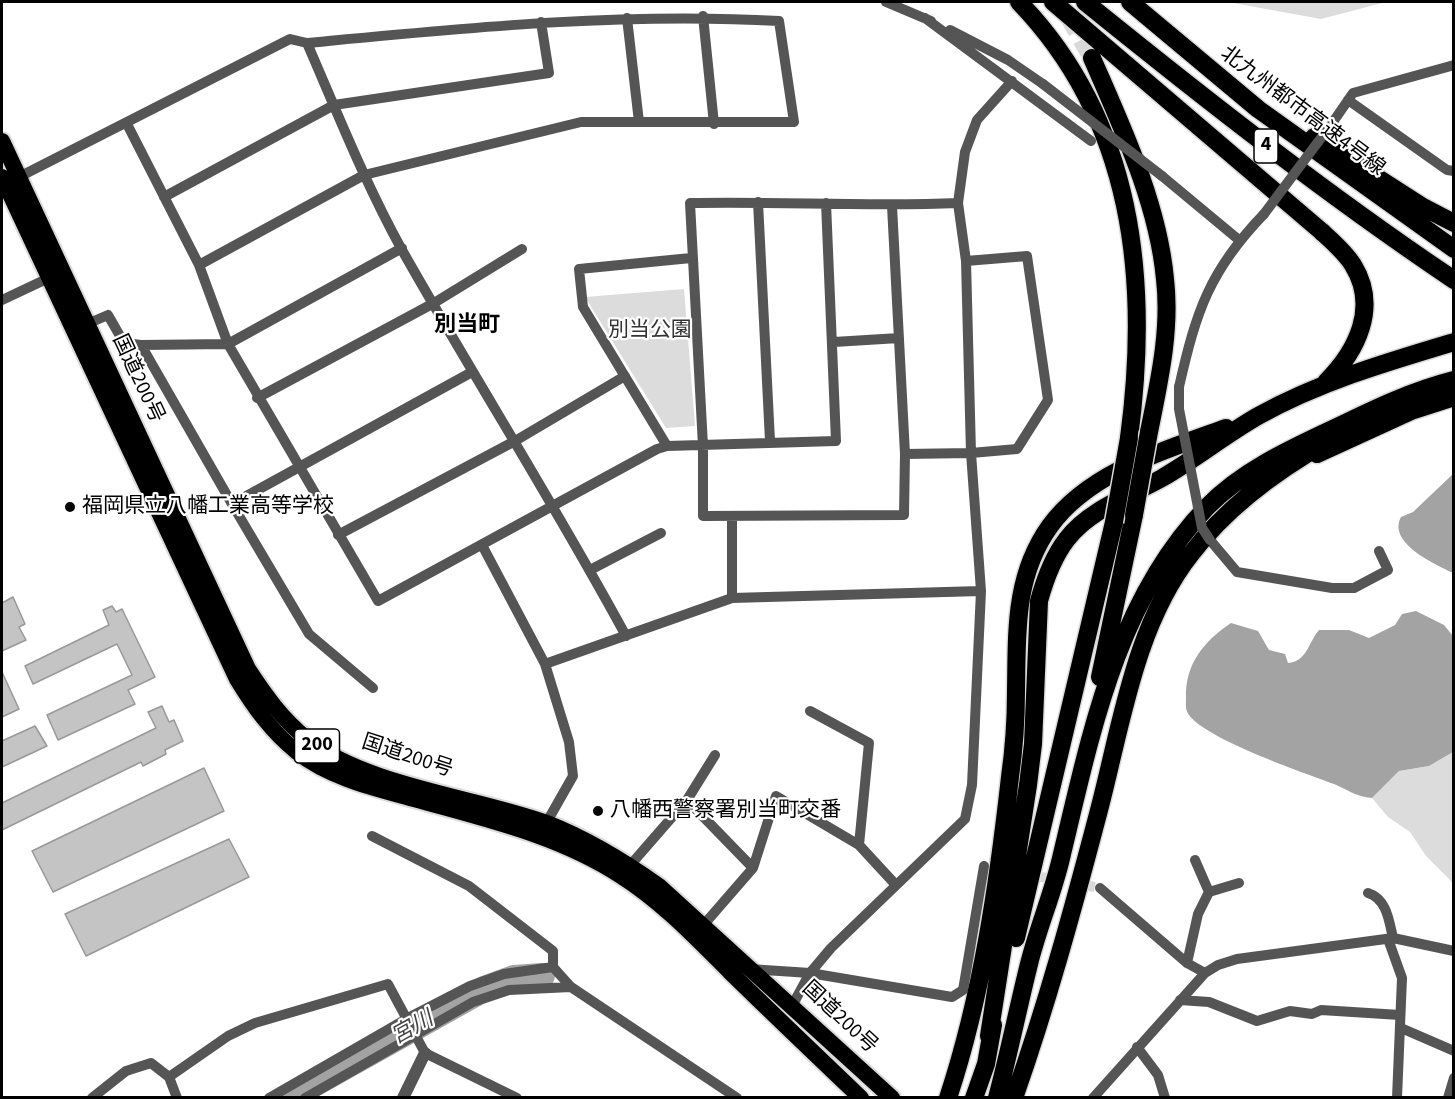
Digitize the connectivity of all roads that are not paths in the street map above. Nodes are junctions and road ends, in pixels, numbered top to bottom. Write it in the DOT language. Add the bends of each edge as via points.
graph roads {
  1 [pos="886,2"];
  2 [pos="1019,2"];
  3 [pos="1053,2"];
  4 [pos="1085,2"];
  5 [pos="1130,2"];
  6 [pos="703,16"];
  7 [pos="627,18"];
  8 [pos="925,18"];
  9 [pos="542,22"];
  10 [pos="307,43"];
  11 [pos="1092,58"];
  12 [pos="1200,62"];
  13 [pos="1454,65"];
  14 [pos="1012,81"];
  15 [pos="1348,100"];
  16 [pos="334,105"];
  17 [pos="639,122"];
  18 [pos="126,124"];
  19 [pos="714,124"];
  20 [pos="2,141"];
  21 [pos="1091,141"];
  22 [pos="1454,171"];
  23 [pos="364,175"];
  24 [pos="9,180"];
  25 [pos="164,197"];
  26 [pos="758,202"];
  27 [pos="826,203"];
  28 [pos="958,203"];
  29 [pos="892,206"];
  30 [pos="1454,223"];
  31 [pos="1239,240"];
  32 [pos="402,249"];
  33 [pos="522,249"];
  34 [pos="1454,249"];
  35 [pos="691,258"];
  36 [pos="966,261"];
  37 [pos="199,265"];
  38 [pos="57,274"];
  39 [pos="1454,280"];
  40 [pos="2,300"];
  41 [pos="434,303"];
  42 [pos="87,324"];
  43 [pos="899,338"];
  44 [pos="834,342"];
  45 [pos="1454,342"];
  46 [pos="228,344"];
  47 [pos="141,345"];
  48 [pos="472,372"];
  49 [pos="626,376"];
  50 [pos="1454,381"];
  51 [pos="1320,387"];
  52 [pos="1454,397"];
  53 [pos="257,398"];
  54 [pos="1259,416"];
  55 [pos="514,441"];
  56 [pos="770,441"];
  57 [pos="667,446"];
  58 [pos="704,446"];
  59 [pos="971,453"];
  60 [pos="905,454"];
  61 [pos="297,467"];
  62 [pos="1290,467"];
  63 [pos="232,504"];
  64 [pos="551,506"];
  65 [pos="732,516"];
  66 [pos="661,533"];
  67 [pos="338,535"];
  68 [pos="482,545"];
  69 [pos="1379,551"];
  70 [pos="590,570"];
  71 [pos="981,591"];
  72 [pos="732,598"];
  73 [pos="626,636"];
  74 [pos="545,664"];
  75 [pos="373,688"];
  76 [pos="810,711"];
  77 [pos="716,755"];
  78 [pos="687,800"];
  79 [pos="543,829"];
  80 [pos="372,836"];
  81 [pos="859,845"];
  82 [pos="1062,858"];
  83 [pos="1196,860"];
  84 [pos="984,866"];
  85 [pos="753,868"];
  86 [pos="626,870"];
  87 [pos="1239,883"];
  88 [pos="895,884"];
  89 [pos="1100,888"];
  90 [pos="1209,892"];
  91 [pos="1368,893"];
  92 [pos="698,931"];
  93 [pos="1391,939"];
  94 [pos="1454,951"];
  95 [pos="1187,963"];
  96 [pos="553,967"];
  97 [pos="810,973"];
  98 [pos="745,974"];
  99 [pos="1205,974"];
  100 [pos="571,987"];
  101 [pos="1180,1000"];
  102 [pos="792,1006"];
  103 [pos="1400,1015"];
  104 [pos="408,1020"];
  105 [pos="1401,1028"];
  106 [pos="415,1034"];
  107 [pos="989,1036"];
  108 [pos="1137,1047"];
  109 [pos="1454,1051"];
  110 [pos="425,1053"];
  111 [pos="169,1077"];
  112 [pos="1454,1078"];
  113 [pos="92,1098"];
  114 [pos="177,1098"];
  115 [pos="269,1098"];
  116 [pos="305,1098"];
  117 [pos="403,1098"];
  118 [pos="517,1098"];
  119 [pos="737,1098"];
  120 [pos="861,1098"];
  121 [pos="892,1098"];
  122 [pos="948,1098"];
  123 [pos="974,1098"];
  124 [pos="997,1098"];
  125 [pos="1014,1098"];
  126 [pos="1093,1098"];
  127 [pos="1165,1098"];
  128 [pos="1397,1098"];
  129 [pos="1448,1098"];
  1 -- 8 [label="street"];
  2 -- 107 [label="highway, bridge" via="1060,49 1077,76 1105,142 1135,258 1138,328 1136,386 1114,522 1023,914"];
  3 -- 51 [label="highway" via="1321,231 1353,265 1365,306 1362,328 1353,350"];
  4 -- 39 [label="highway, 4" via="1248,132"];
  5 -- 12 [label="highway, 北九州都市高速4号線 / 4"];
  6 -- 7 [label="street"];
  6 -- 19 [label="street"];
  6 -- 19 [label="street" via="779,21 794,122"];
  7 -- 9 [label="street"];
  7 -- 17 [label="street"];
  8 -- 14 [label="street"];
  8 -- 31 [label="street, bridge" via="993,51 1043,84"];
  9 -- 10 [label="street"];
  9 -- 16 [label="street" via="549,73"];
  10 -- 16 [label="street"];
  10 -- 18 [label="street" via="290,39"];
  11 -- 82 [label="highway, bridge" via="1142,186 1160,244 1166,279 1165,345 1134,515"];
  12 -- 30 [label="highway" via="1423,207"];
  12 -- 34 [label="highway, 北九州都市高速4号線 / 4" via="1336,167"];
  13 -- 15 [label="street" via="1353,93"];
  14 -- 21 [label="street"];
  14 -- 28 [label="street" via="977,120 965,152"];
  15 -- 22 [label="street" via="1447,171"];
  15 -- 31 [label="street, bridge"];
  16 -- 23 [label="street"];
  16 -- 25 [label="street"];
  17 -- 19 [label="street"];
  17 -- 23 [label="street" via="581,122"];
  18 -- 24 [label="street"];
  18 -- 25 [label="street"];
  20 -- 24 [label="highway, 国道200号 / 200"];
  23 -- 32 [label="street"];
  23 -- 37 [label="street"];
  24 -- 38 [label="highway, 国道200号 / 200"];
  25 -- 37 [label="street"];
  26 -- 27 [label="street"];
  26 -- 35 [label="street" via="690,203"];
  26 -- 56 [label="street"];
  27 -- 29 [label="street"];
  27 -- 44 [label="street"];
  28 -- 29 [label="street"];
  28 -- 36 [label="street"];
  29 -- 43 [label="street"];
  31 -- 69 [label="street, bridge" via="1201,302 1179,387 1179,409 1202,528 1238,572 1332,588 1354,588 1388,570"];
  32 -- 41 [label="street"];
  32 -- 46 [label="street"];
  33 -- 41 [label="street"];
  35 -- 49 [label="street" via="579,269 583,307"];
  35 -- 58 [label="street"];
  36 -- 59 [label="street"];
  36 -- 59 [label="street" via="1027,256 1048,400 1017,448"];
  37 -- 46 [label="street"];
  38 -- 40 [label="street"];
  38 -- 42 [label="highway, 国道200号 / 200"];
  38 -- 79 [label="highway, 国道200号 / 200" via="237,679 273,730 298,753 361,784"];
  41 -- 48 [label="street"];
  41 -- 53 [label="street"];
  42 -- 47 [label="street" via="108,315 124,343"];
  42 -- 79 [label="highway, 国道200号 / 200" via="248,669 283,716 307,739 337,758"];
  43 -- 44 [label="street"];
  43 -- 60 [label="street"];
  44 -- 56 [label="street" via="836,441"];
  45 -- 51 [label="highway"];
  46 -- 47 [label="street"];
  46 -- 53 [label="street"];
  47 -- 63 [label="street"];
  48 -- 55 [label="street"];
  48 -- 61 [label="street"];
  49 -- 55 [label="street"];
  49 -- 57 [label="street"];
  50 -- 62 [label="highway" via="1407,399 1349,429"];
  50 -- 82 [label="highway" via="1404,395 1287,450 1232,486 1184,534 1146,590 1112,671 1087,747"];
  51 -- 54 [label="highway"];
  52 -- 62 [label="highway" via="1411,411"];
  53 -- 61 [label="street"];
  54 -- 107 [label="highway" via="1083,522 1067,538 1045,578 1037,622 1028,785"];
  54 -- 122 [label="highway" via="1158,453 1083,493 1052,524 1030,562 1018,603 1010,778 982,966 974,1012"];
  55 -- 64 [label="street"];
  55 -- 67 [label="street"];
  56 -- 58 [label="street"];
  57 -- 58 [label="street"];
  57 -- 64 [label="street"];
  58 -- 65 [label="street" via="703,516"];
  59 -- 60 [label="street"];
  59 -- 71 [label="street"];
  60 -- 65 [label="street" via="904,514"];
  61 -- 63 [label="street"];
  61 -- 67 [label="street"];
  62 -- 125 [label="highway" via="1240,502 1189,555 1146,639 1044,1010"];
  63 -- 75 [label="street" via="309,634"];
  64 -- 68 [label="street"];
  64 -- 70 [label="street"];
  65 -- 72 [label="street"];
  66 -- 70 [label="street"];
  67 -- 68 [label="street" via="378,601"];
  68 -- 74 [label="street"];
  70 -- 73 [label="street"];
  71 -- 72 [label="street"];
  71 -- 88 [label="street" via="972,785 965,819"];
  72 -- 73 [label="street"];
  73 -- 74 [label="street"];
  74 -- 79 [label="street" via="569,742 573,776"];
  76 -- 81 [label="street" via="869,743"];
  77 -- 78 [label="street"];
  78 -- 85 [label="street"];
  78 -- 86 [label="street"];
  79 -- 86 [label="highway, 国道200号 / 200" via="583,839"];
  80 -- 96 [label="street" via="469,886 553,951"];
  81 -- 85 [label="street" via="776,796"];
  81 -- 88 [label="street"];
  82 -- 124 [label="highway" via="1029,962"];
  83 -- 90 [label="street"];
  84 -- 97 [label="street" via="963,990 952,997"];
  85 -- 92 [label="street"];
  86 -- 92 [label="highway, 国道200号 / 200" via="659,885"];
  87 -- 90 [label="street"];
  88 -- 97 [label="street"];
  89 -- 95 [label="street"];
  90 -- 95 [label="street" via="1198,914"];
  91 -- 93 [label="street" via="1386,908"];
  92 -- 98 [label="highway, 国道200号 / 200"];
  93 -- 94 [label="street"];
  93 -- 99 [label="street" via="1237,959 1218,964"];
  93 -- 103 [label="street" via="1402,978"];
  95 -- 99 [label="street"];
  96 -- 100 [label="street"];
  96 -- 104 [label="street" via="504,974 470,986"];
  97 -- 98 [label="street"];
  97 -- 102 [label="street"];
  98 -- 102 [label="highway, 国道200号 / 200"];
  98 -- 120 [label="highway, 国道200号 / 200"];
  99 -- 101 [label="street"];
  100 -- 106 [label="street" via="509,990 473,1002"];
  100 -- 119 [label="street"];
  101 -- 103 [label="street" via="1209,1002 1257,1021 1290,1011"];
  101 -- 108 [label="street"];
  102 -- 121 [label="highway, 国道200号 / 200"];
  103 -- 105 [label="street"];
  104 -- 106 [label="street"];
  104 -- 111 [label="street" via="388,984 255,1023 228,1036"];
  104 -- 115 [label="street"];
  105 -- 109 [label="street"];
  105 -- 128 [label="street"];
  106 -- 110 [label="street"];
  106 -- 116 [label="street"];
  107 -- 123 [label="highway" via="986,1064"];
  108 -- 126 [label="street"];
  108 -- 127 [label="street" via="1158,1075"];
  110 -- 117 [label="street"];
  110 -- 118 [label="street"];
  111 -- 113 [label="street" via="151,1063 126,1071"];
  111 -- 114 [label="street"];
  112 -- 129 [label="street"];
}
